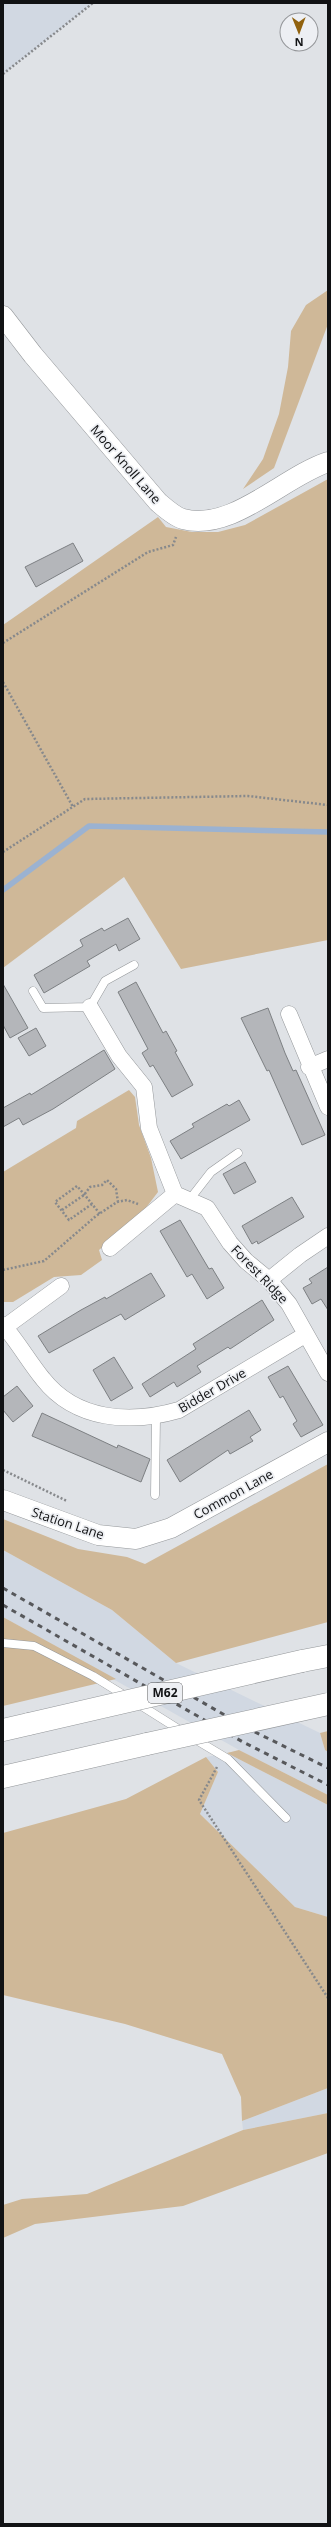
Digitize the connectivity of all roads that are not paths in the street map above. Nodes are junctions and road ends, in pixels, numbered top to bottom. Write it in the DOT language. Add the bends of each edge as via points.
graph roads {
  1 [pos="3,316"];
  2 [pos="328,462"];
  3 [pos="134,965"];
  4 [pos="33,991"];
  5 [pos="90,1007"];
  6 [pos="288,1014"];
  7 [pos="328,1059"];
  8 [pos="310,1067"];
  9 [pos="328,1106"];
  10 [pos="238,1153"];
  11 [pos="183,1196"];
  12 [pos="328,1236"];
  13 [pos="110,1248"];
  14 [pos="269,1280"];
  15 [pos="61,1286"];
  16 [pos="4,1326"];
  17 [pos="305,1335"];
  18 [pos="328,1373"];
  19 [pos="156,1417"];
  20 [pos="328,1442"];
  21 [pos="155,1495"];
  22 [pos="3,1500"];
  23 [pos="136,1539"];
  24 [pos="3,1643"];
  25 [pos="328,1656"];
  26 [pos="328,1704"];
  27 [pos="3,1730"];
  28 [pos="3,1777"];
  29 [pos="286,1818"];
  1 -- 2 [label="street, Moor Knoll Lane" via="158,502 182,519 200,522 223,518 295,477"];
  3 -- 5 [label="lane" via="105,981"];
  4 -- 5 [label="lane" via="43,1008"];
  5 -- 11 [label="street" via="119,1056 144,1086 149,1128"];
  6 -- 8 [label="street"];
  7 -- 8 [label="street"];
  8 -- 9 [label="street"];
  10 -- 11 [label="lane"];
  11 -- 13 [label="street" via="150,1215"];
  11 -- 14 [label="street, Forest Ridge" via="207,1208 230,1243 246,1261"];
  12 -- 14 [label="street"];
  14 -- 17 [label="street, Forest Ridge" via="289,1304"];
  15 -- 16 [label="street, Bidder Drive"];
  16 -- 19 [label="street, Bidder Drive" via="43,1380 60,1398 82,1410 107,1417"];
  17 -- 18 [label="street, Forest Ridge"];
  17 -- 19 [label="street, Bidder Drive" via="179,1410"];
  19 -- 21 [label="lane"];
  20 -- 23 [label="street, Common Lane" via="171,1528"];
  22 -- 23 [label="street, Station Lane" via="98,1535"];
  24 -- 29 [label="lane" via="34,1646 86,1673 228,1759"];
  25 -- 27 [label="highway, M62, bridge"];
  26 -- 28 [label="highway, bridge"];
}
